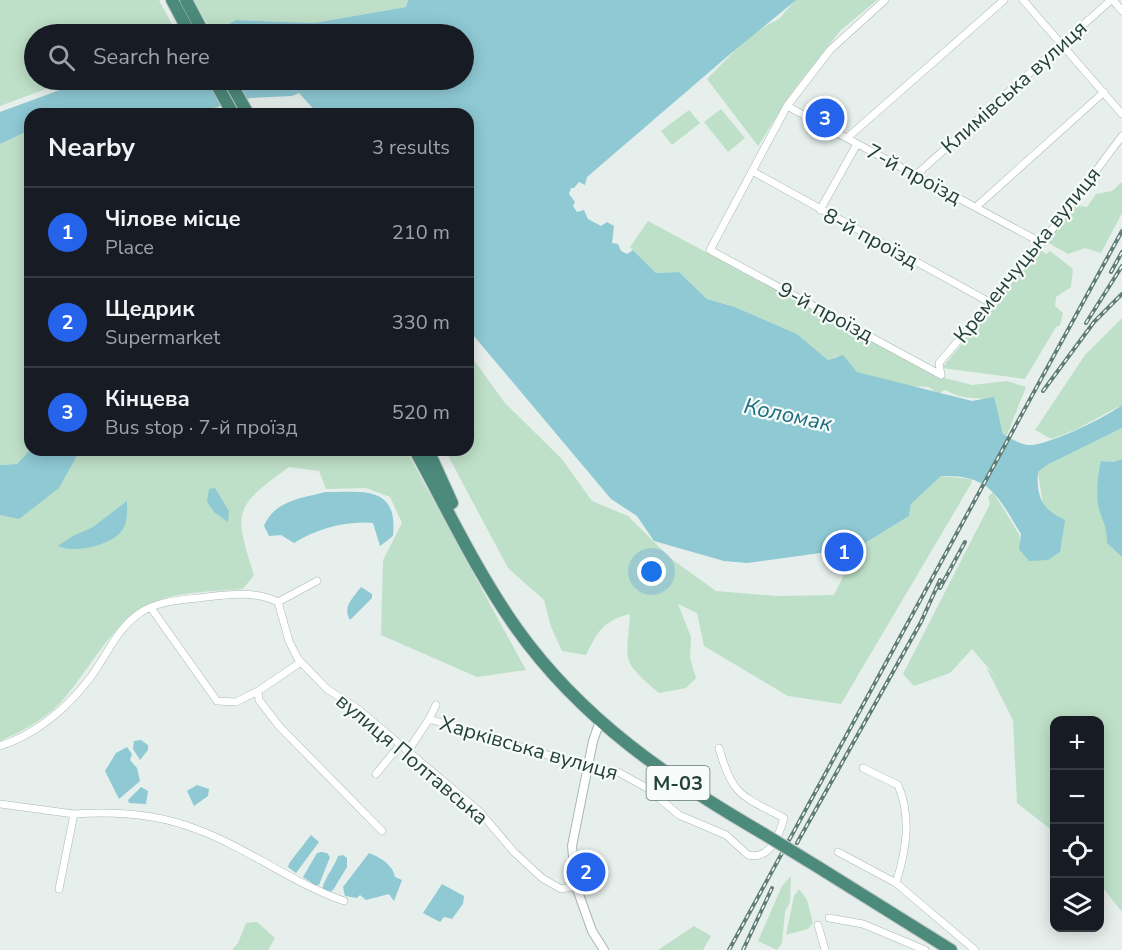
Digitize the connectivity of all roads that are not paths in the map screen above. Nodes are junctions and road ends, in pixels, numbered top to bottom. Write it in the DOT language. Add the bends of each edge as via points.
graph roads {
  1 [pos="172,0"];
  2 [pos="186,0"];
  3 [pos="885,0"];
  4 [pos="1004,0"];
  5 [pos="1023,0"];
  6 [pos="1112,0"];
  7 [pos="1122,11"];
  8 [pos="189,24"];
  9 [pos="190,24"];
  10 [pos="1062,44"];
  11 [pos="220,90"];
  12 [pos="235,90"];
  13 [pos="1104,92"];
  14 [pos="787,106"];
  15 [pos="230,108"];
  16 [pos="245,108"];
  17 [pos="1122,114"];
  18 [pos="1122,136"];
  19 [pos="847,138"];
  20 [pos="857,144"];
  21 [pos="752,171"];
  22 [pos="916,175"];
  23 [pos="976,207"];
  24 [pos="820,210"];
  25 [pos="1042,243"];
  26 [pos="991,303"];
  27 [pos="941,375"];
  28 [pos="418,456"];
  29 [pos="431,456"];
  30 [pos="476,560"];
  31 [pos="317,581"];
  32 [pos="278,602"];
  33 [pos="151,608"];
  34 [pos="301,662"];
  35 [pos="258,691"];
  36 [pos="436,705"];
  37 [pos="429,719"];
  38 [pos="600,721"];
  39 [pos="400,745"];
  40 [pos="0,746"];
  41 [pos="719,748"];
  42 [pos="408,751"];
  43 [pos="587,767"];
  44 [pos="863,768"];
  45 [pos="376,774"];
  46 [pos="0,804"];
  47 [pos="74,814"];
  48 [pos="382,831"];
  49 [pos="838,852"];
  50 [pos="896,883"];
  51 [pos="576,886"];
  52 [pos="59,889"];
  53 [pos="344,901"];
  54 [pos="829,918"];
  55 [pos="818,925"];
  56 [pos="604,950"];
  57 [pos="825,950"];
  58 [pos="925,950"];
  59 [pos="951,950"];
  60 [pos="975,950"];
  1 -- 8 [label="highway"];
  2 -- 9 [label="highway"];
  3 -- 14 [label="street" via="830,50"];
  4 -- 19 [label="street"];
  5 -- 10 [label="street"];
  6 -- 7 [label="street"];
  6 -- 10 [label="street, Климівська вулиця"];
  10 -- 13 [label="street"];
  10 -- 22 [label="street, Климівська вулиця"];
  11 -- 15 [label="highway"];
  12 -- 16 [label="highway"];
  13 -- 17 [label="street"];
  13 -- 23 [label="street"];
  14 -- 19 [label="street, 7-й проїзд"];
  14 -- 21 [label="street"];
  18 -- 25 [label="street, Кременчуцька вулиця"];
  19 -- 20 [label="street, 7-й проїзд"];
  20 -- 22 [label="street, 7-й проїзд"];
  20 -- 24 [label="street"];
  21 -- 24 [label="street, 8-й проїзд"];
  21 -- 27 [label="street, 9-й проїзд" via="710,250"];
  22 -- 23 [label="street, 7-й проїзд"];
  23 -- 25 [label="street, 7-й проїзд"];
  24 -- 26 [label="street, 8-й проїзд"];
  25 -- 26 [label="street, Кременчуцька вулиця"];
  26 -- 27 [label="street, Кременчуцька вулиця" via="939,363"];
  28 -- 30 [label="highway, М-03"];
  29 -- 30 [label="highway, М-03"];
  30 -- 38 [label="highway, М-03" via="516,628"];
  31 -- 32 [label="street"];
  32 -- 33 [label="street" via="264,595 227,594"];
  32 -- 34 [label="street, вулиця Полтавська" via="289,641"];
  33 -- 35 [label="street" via="217,701 236,702"];
  33 -- 40 [label="street" via="121,632 90,678 58,712 22,739"];
  34 -- 35 [label="street"];
  34 -- 39 [label="street, вулиця Полтавська" via="327,689"];
  35 -- 48 [label="street" via="259,700 279,726"];
  36 -- 37 [label="street, Харківська вулиця"];
  37 -- 42 [label="street, Харківська вулиця"];
  37 -- 43 [label="street, Харківська вулиця"];
  38 -- 43 [label="street"];
  38 -- 59 [label="highway, М-03, bridge" via="667,776"];
  39 -- 42 [label="street, вулиця Полтавська"];
  39 -- 45 [label="street"];
  41 -- 43 [label="street, Харківська вулиця" via="727,777 736,791 784,818 769,851 748,855 726,835 679,815 633,779"];
  42 -- 51 [label="street, вулиця Полтавська" via="480,812 542,878 561,889"];
  43 -- 51 [label="street" via="572,846"];
  44 -- 50 [label="street" via="898,785 904,798 907,836"];
  46 -- 47 [label="street"];
  47 -- 52 [label="street"];
  47 -- 53 [label="street" via="149,816 195,828 306,887"];
  49 -- 50 [label="street"];
  50 -- 60 [label="street"];
  51 -- 56 [label="street" via="592,931"];
  54 -- 58 [label="street" via="863,924"];
  55 -- 57 [label="street"];
}
